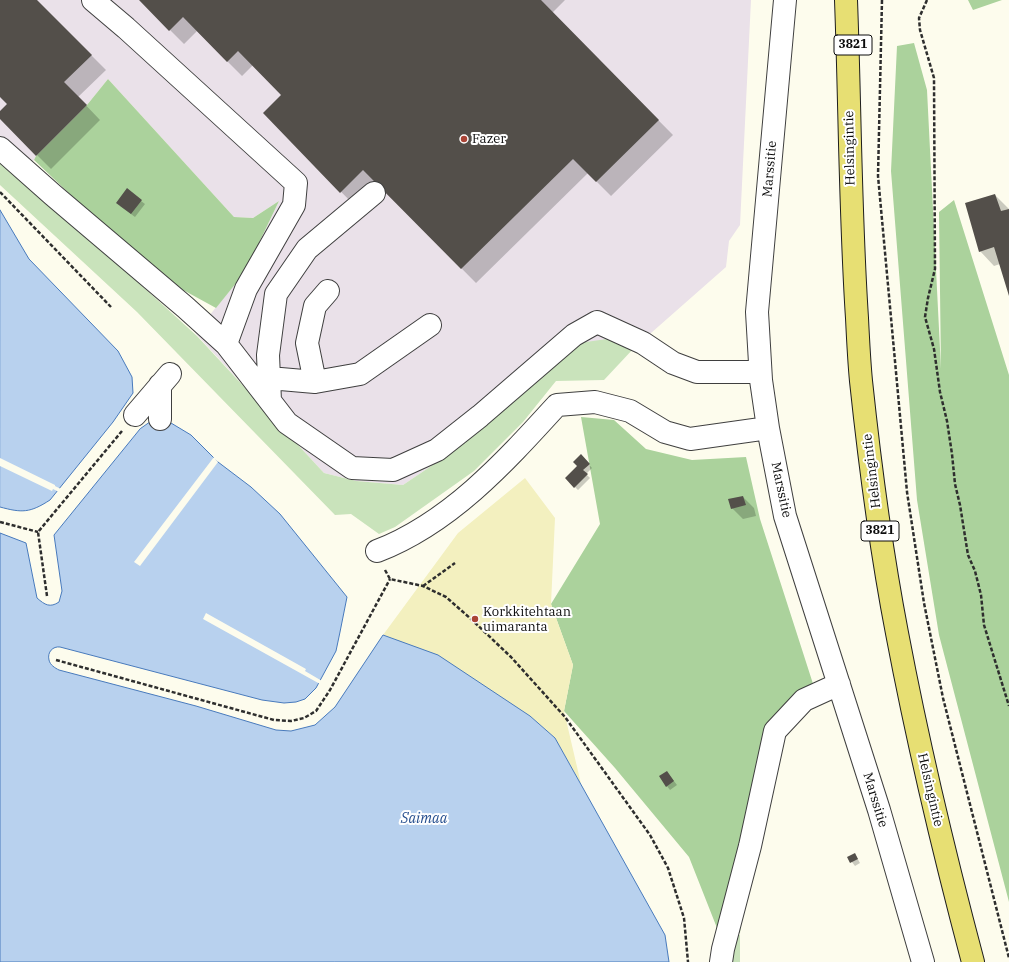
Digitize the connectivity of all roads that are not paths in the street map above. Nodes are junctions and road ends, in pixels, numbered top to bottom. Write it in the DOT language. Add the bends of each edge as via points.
graph roads {
  1 [pos="94,0"];
  2 [pos="785,0"];
  3 [pos="846,0"];
  4 [pos="857,0"];
  5 [pos="849,90"];
  6 [pos="0,148"];
  7 [pos="374,193"];
  8 [pos="328,291"];
  9 [pos="430,325"];
  10 [pos="226,344"];
  11 [pos="760,372"];
  12 [pos="269,378"];
  13 [pos="315,382"];
  14 [pos="270,401"];
  15 [pos="135,415"];
  16 [pos="160,419"];
  17 [pos="768,428"];
  18 [pos="377,551"];
  19 [pos="839,684"];
  20 [pos="721,962"];
  21 [pos="923,962"];
  22 [pos="973,962"];
  1 -- 10 [label="street" via="296,183 294,205 246,289"];
  2 -- 11 [label="street, Marssitie" via="757,312"];
  3 -- 5 [label="main road, Helsingintie / 3821"];
  4 -- 5 [label="main road, Helsingintie / 3821"];
  5 -- 22 [label="main road, Helsingintie / 3821" via="854,277 861,379 876,506 896,632 925,770"];
  6 -- 10 [label="street"];
  7 -- 12 [label="street" via="307,249 276,294 268,355"];
  8 -- 13 [label="street" via="316,306 307,343"];
  9 -- 13 [label="street" via="360,374"];
  10 -- 14 [label="street"];
  11 -- 14 [label="street" via="697,372 673,363 643,342 597,322 574,335 437,450 393,470 352,468 287,423"];
  11 -- 17 [label="street, Marssitie"];
  12 -- 13 [label="street"];
  12 -- 14 [label="street"];
  15 -- 16 [label="street" via="165,380"];
  17 -- 18 [label="street" via="690,439 665,432 630,411 595,402 557,406 472,491 431,524 399,543"];
  17 -- 19 [label="street, Marssitie" via="785,516"];
  19 -- 20 [label="street" via="804,700 775,731"];
  19 -- 21 [label="street, Marssitie"];
}
